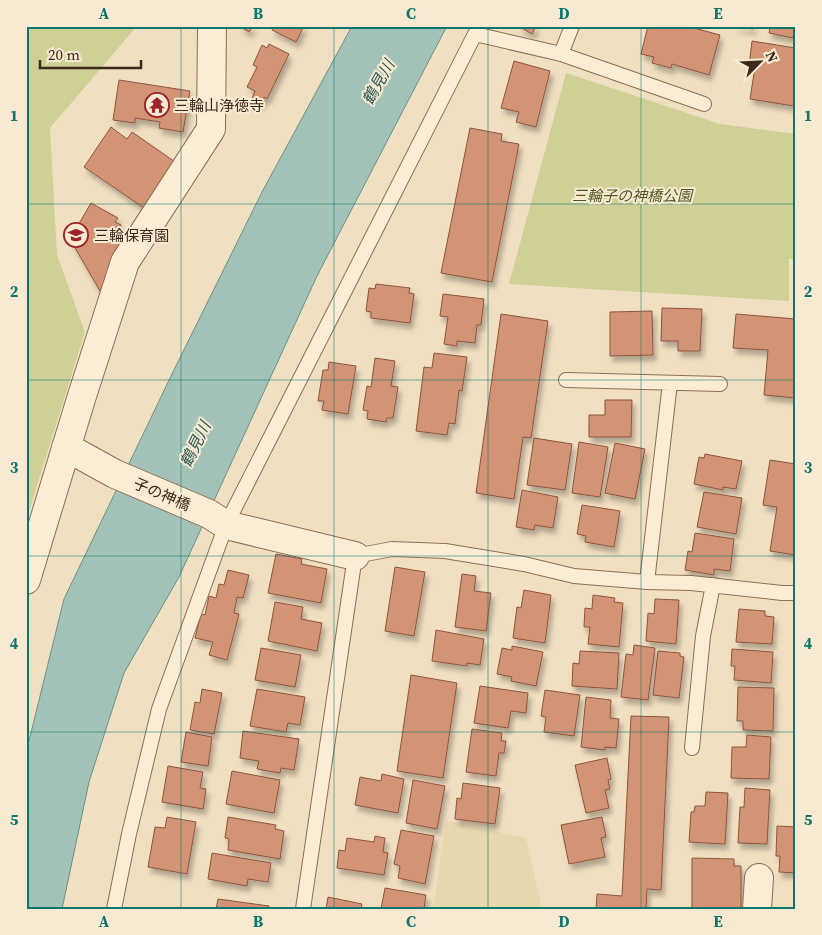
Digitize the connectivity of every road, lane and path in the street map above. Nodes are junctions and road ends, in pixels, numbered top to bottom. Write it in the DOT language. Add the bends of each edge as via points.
graph roads {
  1 [pos="212,26"];
  2 [pos="572,26"];
  3 [pos="561,54"];
  4 [pos="704,104"];
  5 [pos="566,380"];
  6 [pos="670,383"];
  7 [pos="720,384"];
  8 [pos="66,447"];
  9 [pos="217,520"];
  10 [pos="355,556"];
  11 [pos="26,580"];
  12 [pos="648,582"];
  13 [pos="712,585"];
  14 [pos="796,593"];
  15 [pos="692,748"];
  16 [pos="759,878"];
  17 [pos="114,909"];
  18 [pos="303,909"];
  19 [pos="757,909"];
  1 -- 8 [label="street" via="211,128 125,262"];
  2 -- 3 [label="lane"];
  3 -- 4 [label="lane"];
  3 -- 9 [label="lane" via="475,34"];
  5 -- 6 [label="lane"];
  6 -- 7 [label="lane"];
  6 -- 12 [label="lane"];
  8 -- 9 [label="street, 子の神橋" via="115,474"];
  8 -- 11 [label="street"];
  9 -- 10 [label="street, 子の神橋"];
  9 -- 17 [label="lane" via="159,708 128,834"];
  10 -- 12 [label="lane" via="392,549 445,551 574,576"];
  10 -- 18 [label="lane"];
  12 -- 13 [label="lane"];
  13 -- 14 [label="lane"];
  13 -- 15 [label="lane" via="703,636"];
  16 -- 19 [label="street"];
}
